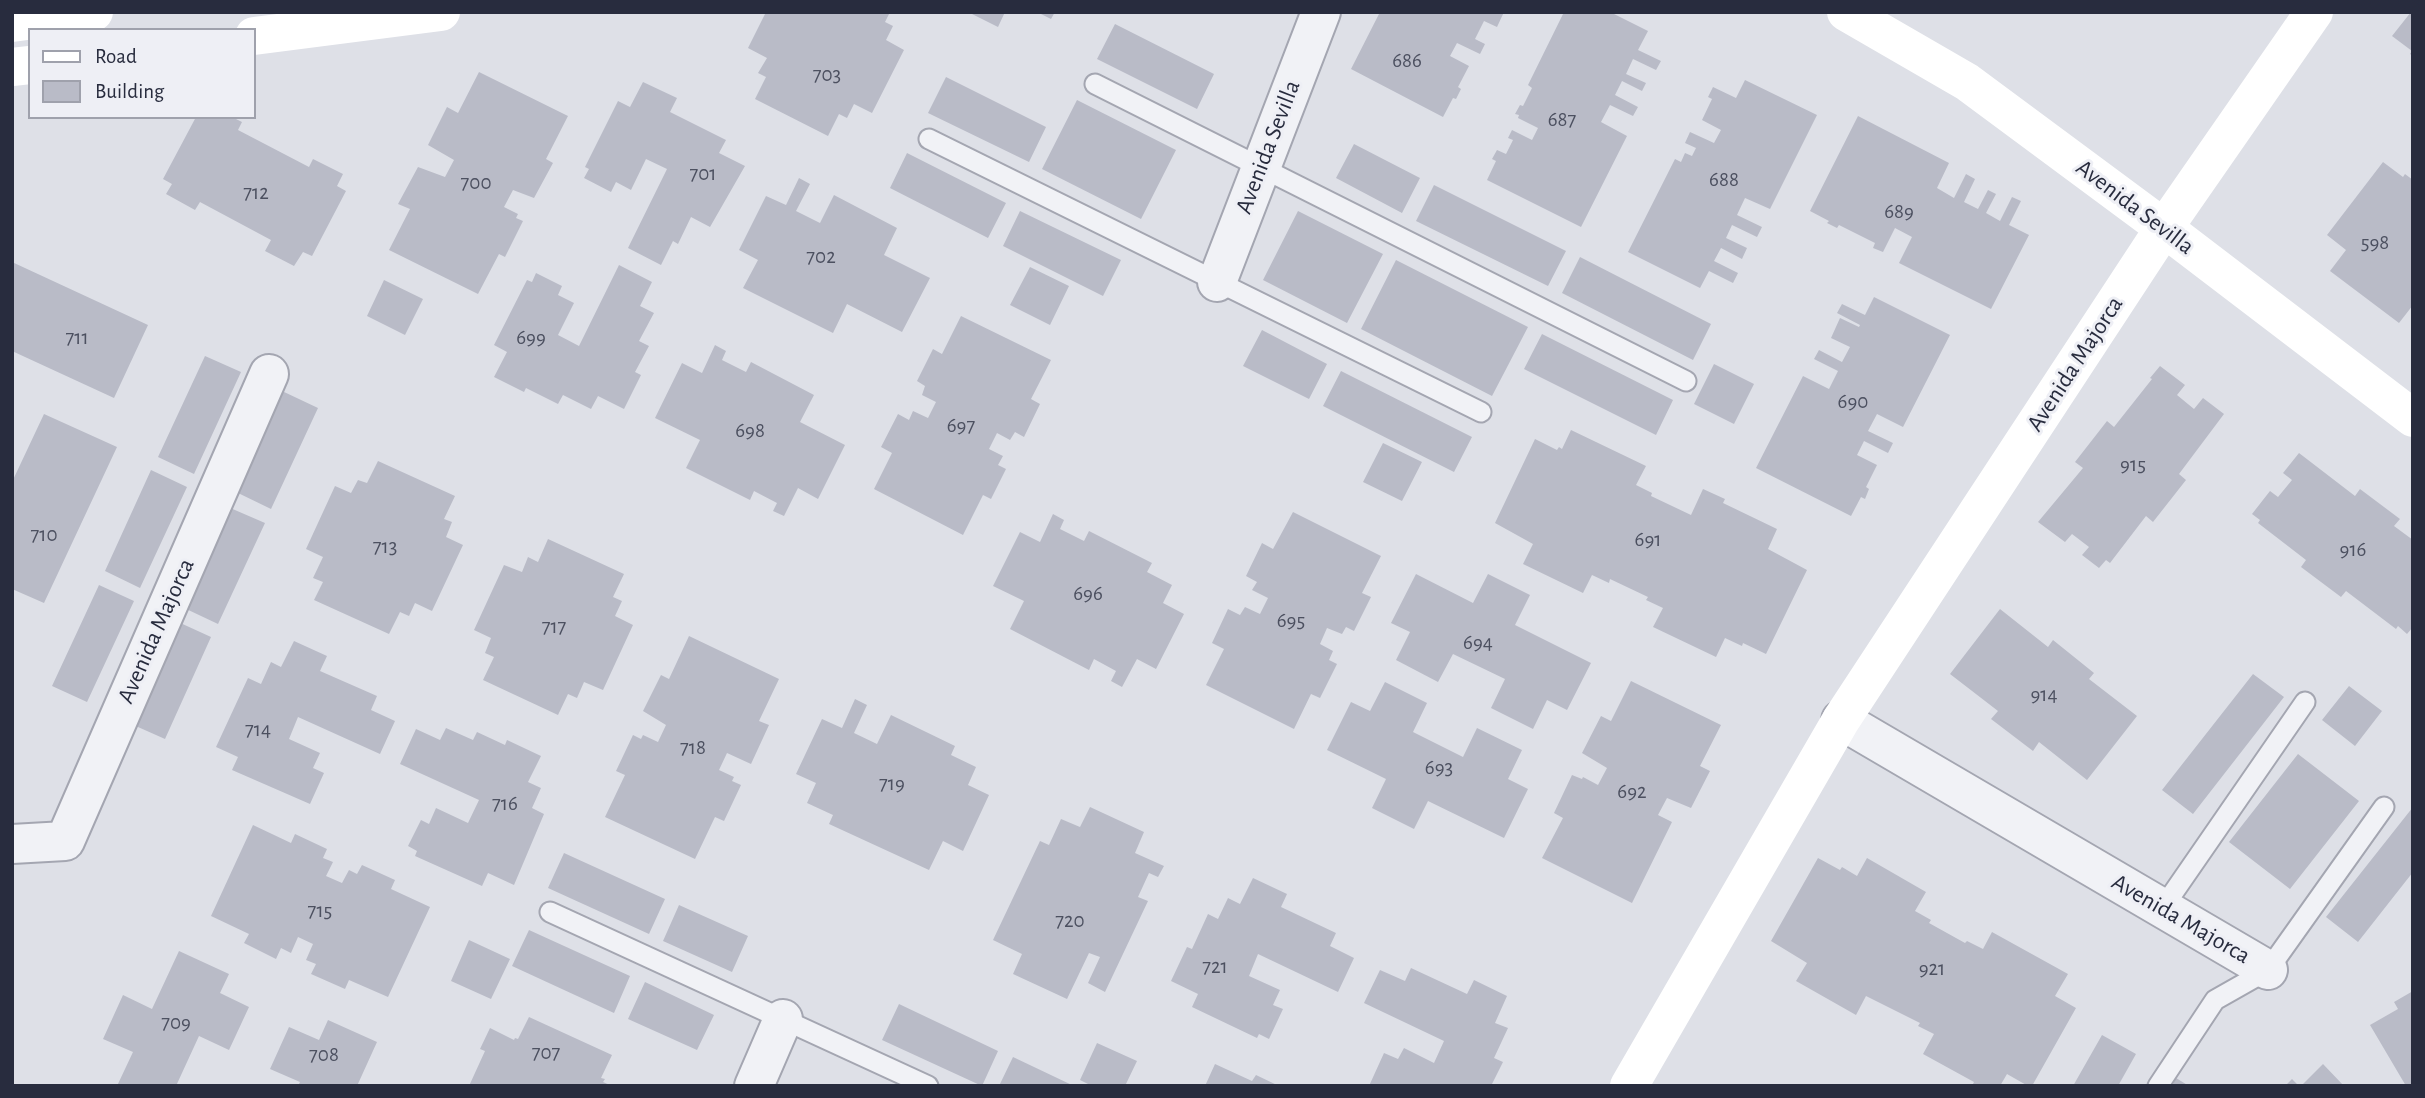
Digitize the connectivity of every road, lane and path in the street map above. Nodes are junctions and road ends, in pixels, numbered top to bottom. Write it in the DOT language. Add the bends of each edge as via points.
graph roads {
  1 [pos="94,12"];
  2 [pos="441,12"];
  3 [pos="1321,12"];
  4 [pos="1846,12"];
  5 [pos="2314,12"];
  6 [pos="310,21"];
  7 [pos="12,23"];
  8 [pos="256,35"];
  9 [pos="1095,84"];
  10 [pos="929,139"];
  11 [pos="1261,166"];
  12 [pos="2164,229"];
  13 [pos="1217,282"];
  14 [pos="269,374"];
  15 [pos="1686,381"];
  16 [pos="1481,412"];
  17 [pos="2413,418"];
  18 [pos="2305,702"];
  19 [pos="1841,720"];
  20 [pos="2384,807"];
  21 [pos="12,844"];
  22 [pos="2162,908"];
  23 [pos="551,912"];
  24 [pos="2268,970"];
  25 [pos="783,1018"];
  26 [pos="754,1086"];
  27 [pos="928,1086"];
  28 [pos="1629,1086"];
  29 [pos="2158,1086"];
  1 -- 7 [label="street"];
  2 -- 6 [label="street"];
  3 -- 11 [label="street, Avenida Sevilla"];
  4 -- 12 [label="street, Avenida Sevilla" via="1967,82"];
  5 -- 12 [label="street, Avenida Majorca"];
  6 -- 8 [label="street"];
  9 -- 11 [label="lane"];
  10 -- 13 [label="lane"];
  11 -- 13 [label="street, Avenida Sevilla"];
  11 -- 15 [label="lane"];
  12 -- 17 [label="street, Avenida Sevilla"];
  12 -- 19 [label="street, Avenida Majorca"];
  13 -- 16 [label="lane"];
  14 -- 21 [label="street, Avenida Majorca" via="65,841"];
  18 -- 22 [label="lane"];
  19 -- 22 [label="street, Avenida Majorca"];
  19 -- 28 [label="street, Avenida Majorca"];
  20 -- 24 [label="lane"];
  22 -- 24 [label="street, Avenida Majorca"];
  23 -- 25 [label="lane"];
  24 -- 29 [label="lane" via="2215,1000"];
  25 -- 26 [label="street"];
  25 -- 27 [label="lane"];
}
